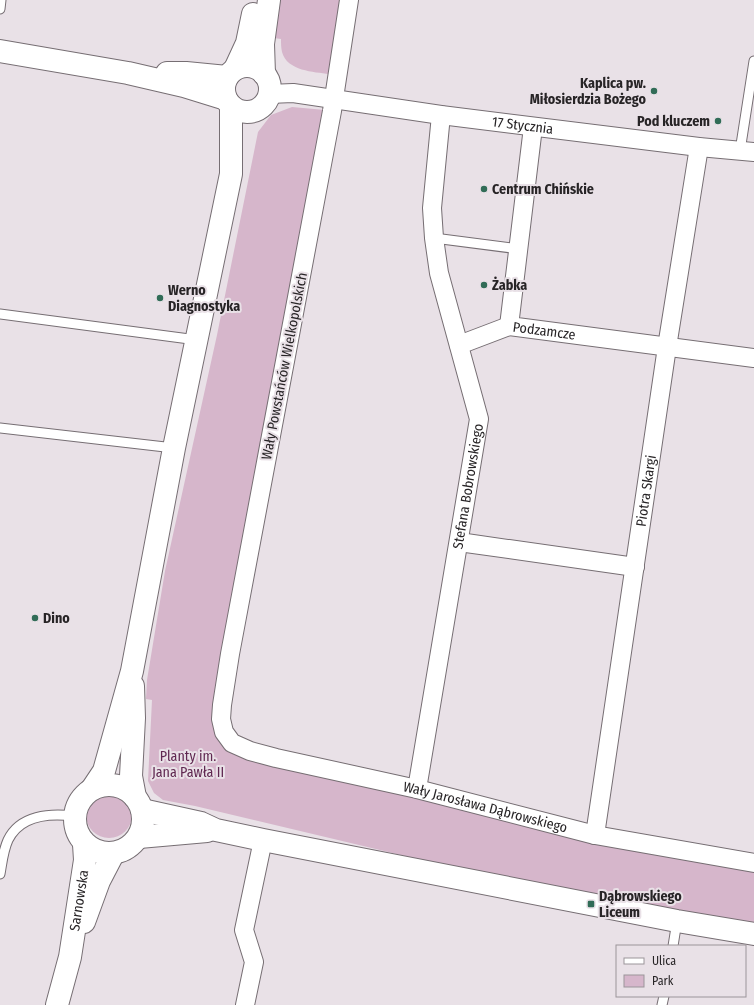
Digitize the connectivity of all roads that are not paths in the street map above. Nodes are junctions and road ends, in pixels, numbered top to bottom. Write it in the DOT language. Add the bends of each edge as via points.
graph roads {
  1 [pos="2,0"];
  2 [pos="255,0"];
  3 [pos="269,0"];
  4 [pos="349,0"];
  5 [pos="0,9"];
  6 [pos="0,51"];
  7 [pos="754,61"];
  8 [pos="130,73"];
  9 [pos="231,73"];
  10 [pos="267,84"];
  11 [pos="334,100"];
  12 [pos="228,103"];
  13 [pos="254,111"];
  14 [pos="441,115"];
  15 [pos="533,127"];
  16 [pos="699,147"];
  17 [pos="747,152"];
  18 [pos="231,174"];
  19 [pos="434,238"];
  20 [pos="519,249"];
  21 [pos="0,314"];
  22 [pos="509,326"];
  23 [pos="197,340"];
  24 [pos="458,345"];
  25 [pos="668,347"];
  26 [pos="754,358"];
  27 [pos="0,428"];
  28 [pos="174,448"];
  29 [pos="458,542"];
  30 [pos="635,567"];
  31 [pos="132,671"];
  32 [pos="224,732"];
  33 [pos="92,789"];
  34 [pos="417,789"];
  35 [pos="138,803"];
  36 [pos="74,816"];
  37 [pos="216,830"];
  38 [pos="595,834"];
  39 [pos="139,837"];
  40 [pos="263,840"];
  41 [pos="84,844"];
  42 [pos="113,854"];
  43 [pos="754,862"];
  44 [pos="0,874"];
  45 [pos="677,921"];
  46 [pos="754,934"];
  47 [pos="673,945"];
  48 [pos="70,957"];
  49 [pos="57,1005"];
  50 [pos="245,1005"];
  1 -- 5 [label="lane"];
  2 -- 9 [label="main road" via="248,43"];
  3 -- 10 [label="main road" via="263,44"];
  4 -- 11 [label="street, Wały Powstańców Wielkopolskich"];
  6 -- 8 [label="main road"];
  7 -- 17 [label="lane"];
  8 -- 9 [label="main road"];
  8 -- 12 [label="main road" via="184,86"];
  9 -- 10 [label="main road" via="241,66 247,66 260,70"];
  9 -- 12 [label="main road" via="224,84"];
  10 -- 11 [label="street, 17 Stycznia" via="293,93"];
  10 -- 13 [label="main road" via="266,102"];
  11 -- 14 [label="street, 17 Stycznia"];
  11 -- 32 [label="street, Wały Powstańców Wielkopolskich" via="230,654 222,705 221,719"];
  12 -- 13 [label="main road" via="238,110"];
  12 -- 18 [label="main road"];
  13 -- 18 [label="main road"];
  14 -- 15 [label="street, 17 Stycznia"];
  14 -- 19 [label="street, Stefana Bobrowskiego" via="432,208"];
  15 -- 16 [label="street, 17 Stycznia"];
  15 -- 20 [label="street, Podzamcze"];
  16 -- 17 [label="street, 17 Stycznia"];
  16 -- 25 [label="street, Piotra Skargi"];
  18 -- 23 [label="main road"];
  19 -- 20 [label="lane"];
  19 -- 24 [label="street, Stefana Bobrowskiego" via="439,273"];
  20 -- 22 [label="street, Podzamcze"];
  21 -- 23 [label="lane"];
  22 -- 24 [label="street"];
  22 -- 25 [label="street, Podzamcze"];
  23 -- 28 [label="main road"];
  24 -- 29 [label="street, Stefana Bobrowskiego" via="479,419"];
  25 -- 26 [label="street, Podzamcze"];
  25 -- 30 [label="street, Piotra Skargi"];
  27 -- 28 [label="lane"];
  28 -- 31 [label="main road"];
  29 -- 30 [label="street"];
  29 -- 34 [label="street, Stefana Bobrowskiego"];
  30 -- 38 [label="street, Piotra Skargi"];
  31 -- 33 [label="main road" via="104,771"];
  31 -- 35 [label="main road" via="134,718 131,776"];
  32 -- 34 [label="street, Wały Jarosława Dąbrowskiego" via="232,743 269,756"];
  33 -- 35 [label="main road" via="100,786 117,786 127,790"];
  33 -- 36 [label="main road" via="80,801"];
  34 -- 38 [label="street, Wały Jarosława Dąbrowskiego"];
  35 -- 37 [label="main road"];
  35 -- 39 [label="main road" via="143,816"];
  36 -- 41 [label="main road" via="77,831"];
  36 -- 44 [label="lane" via="47,815 24,822 8,840"];
  37 -- 39 [label="main road"];
  37 -- 40 [label="main road"];
  38 -- 43 [label="street, Wały Jarosława Dąbrowskiego"];
  39 -- 42 [label="main road" via="123,851"];
  40 -- 45 [label="main road"];
  40 -- 50 [label="street" via="244,930 254,962"];
  41 -- 42 [label="main road" via="92,850"];
  41 -- 48 [label="main road, Sarnowska"];
  42 -- 48 [label="main road, Sarnowska"];
  45 -- 46 [label="main road"];
  45 -- 47 [label="lane"];
  48 -- 49 [label="main road, Sarnowska"];
}
